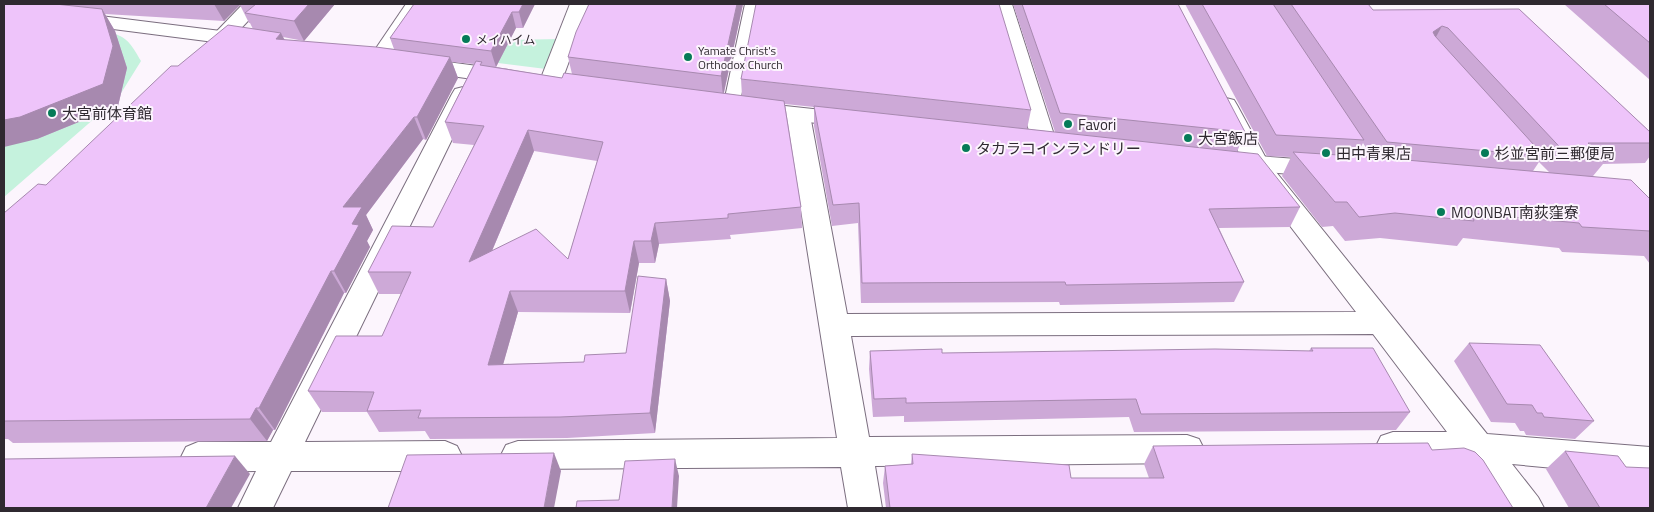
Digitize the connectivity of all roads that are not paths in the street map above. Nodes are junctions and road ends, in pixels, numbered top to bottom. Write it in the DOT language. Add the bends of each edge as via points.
graph roads {
  1 [pos="254,4"];
  2 [pos="416,4"];
  3 [pos="580,4"];
  4 [pos="752,4"];
  5 [pos="16,8"];
  6 [pos="997,8"];
  7 [pos="224,36"];
  8 [pos="272,44"];
  9 [pos="197,58"];
  10 [pos="474,72"];
  11 [pos="1216,85"];
  12 [pos="722,106"];
  13 [pos="798,114"];
  14 [pos="867,122"];
  15 [pos="1044,141"];
  16 [pos="1209,159"];
  17 [pos="1257,165"];
  18 [pos="1342,170"];
  19 [pos="1380,323"];
  20 [pos="833,326"];
  21 [pos="1364,446"];
  22 [pos="1477,447"];
  23 [pos="1214,448"];
  24 [pos="854,453"];
  25 [pos="281,457"];
  26 [pos="171,458"];
  27 [pos="1650,462"];
  28 [pos="255,508"];
  29 [pos="864,508"];
  30 [pos="1526,508"];
  1 -- 7 [label="street"];
  2 -- 10 [label="street" via="370,58"];
  3 -- 10 [label="street" via="560,84"];
  4 -- 12 [label="lane"];
  5 -- 7 [label="street"];
  6 -- 15 [label="street"];
  7 -- 8 [label="street"];
  7 -- 9 [label="street"];
  10 -- 25 [label="street"];
  11 -- 17 [label="street"];
  12 -- 13 [label="street"];
  13 -- 14 [label="street"];
  13 -- 20 [label="street"];
  16 -- 17 [label="street"];
  17 -- 18 [label="street"];
  17 -- 19 [label="street"];
  19 -- 20 [label="street"];
  19 -- 22 [label="street"];
  20 -- 24 [label="street"];
  21 -- 22 [label="street"];
  22 -- 27 [label="street"];
  22 -- 30 [label="street"];
  23 -- 24 [label="street"];
  24 -- 25 [label="street"];
  24 -- 29 [label="street"];
  25 -- 26 [label="street"];
  25 -- 28 [label="street"];
}
